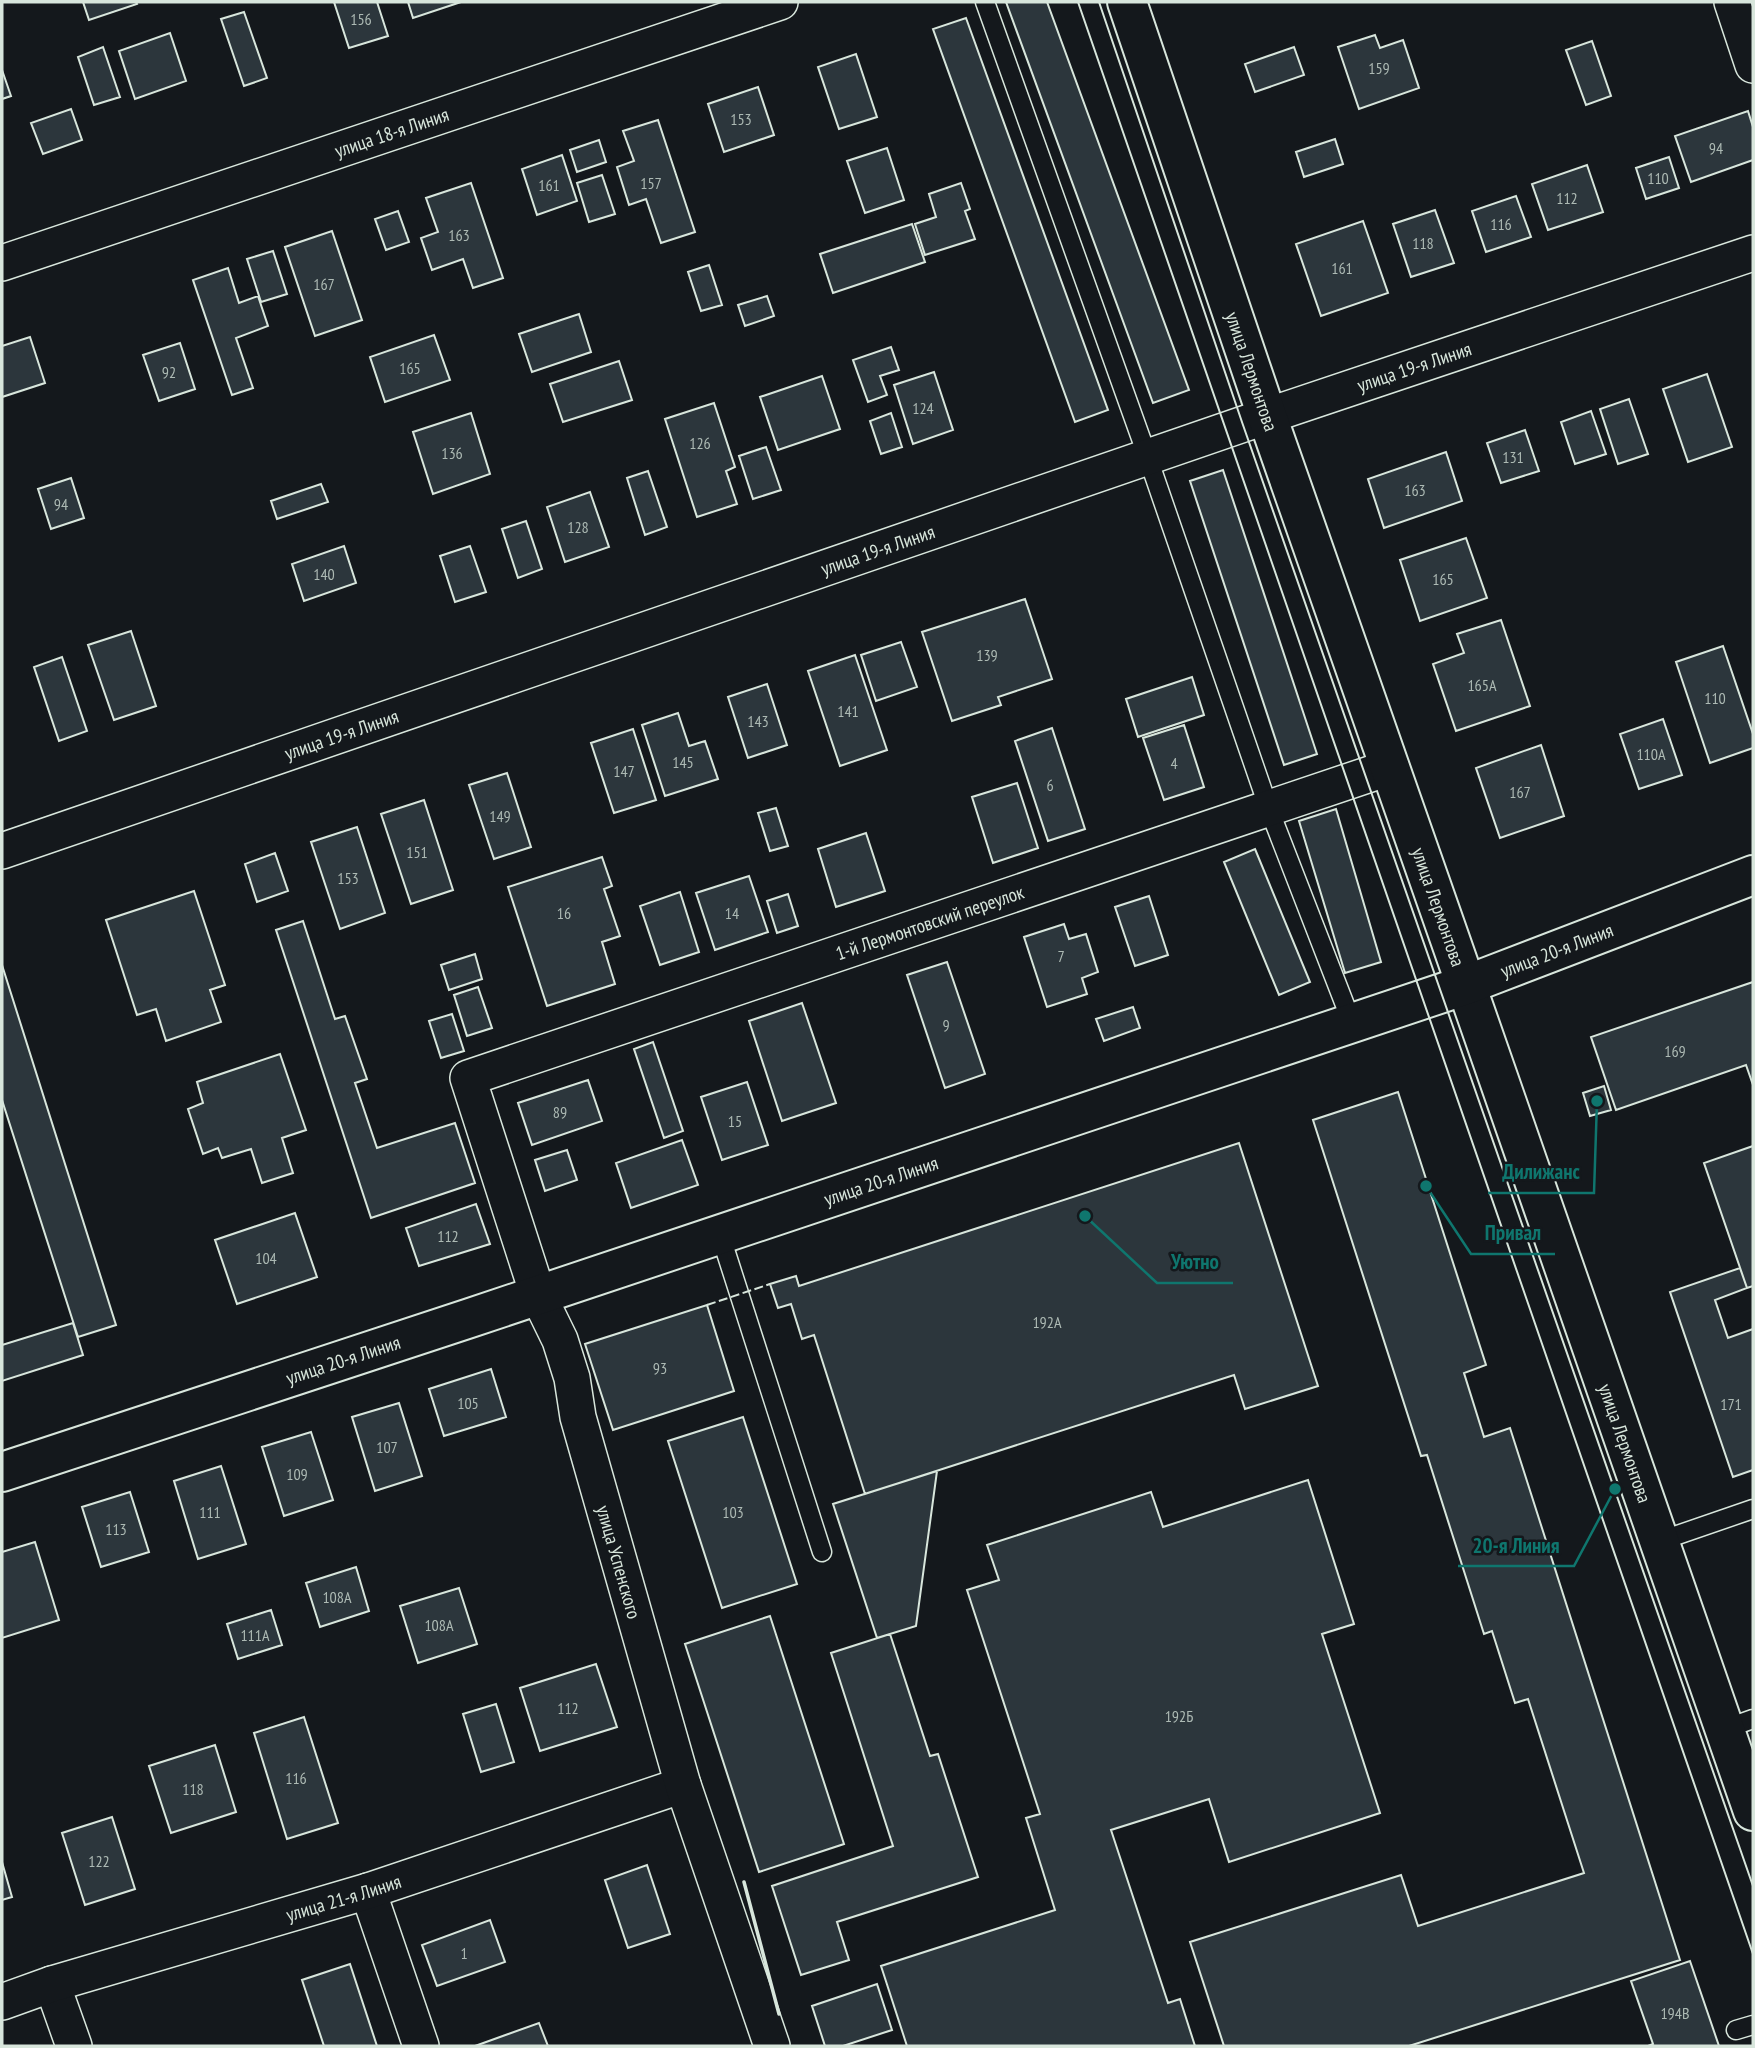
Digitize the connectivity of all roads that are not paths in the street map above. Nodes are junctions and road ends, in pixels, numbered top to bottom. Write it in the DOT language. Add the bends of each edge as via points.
graph roads {
  1 [pos="780,2"];
  2 [pos="985,2"];
  3 [pos="1127,2"];
  4 [pos="1732,2"];
  5 [pos="1753,65"];
  6 [pos="1753,253"];
  7 [pos="2,263"];
  8 [pos="1267,416"];
  9 [pos="1148,458"];
  10 [pos="1391,767"];
  11 [pos="1269,809"];
  12 [pos="2,851"];
  13 [pos="1753,875"];
  14 [pos="1466,985"];
  15 [pos="1352,1023"];
  16 [pos="468,1078"];
  17 [pos="720,1234"];
  18 [pos="538,1295"];
  19 [pos="2,1472"];
  20 [pos="1753,1509"];
  21 [pos="1660,1541"];
  22 [pos="822,1552"];
  23 [pos="1739,1724"];
  24 [pos="683,1784"];
  25 [pos="1753,1811"];
  26 [pos="368,1891"];
  27 [pos="52,1984"];
  28 [pos="2,2002"];
  29 [pos="1753,2025"];
  30 [pos="1736,2031"];
  31 [pos="74,2046"];
  32 [pos="421,2046"];
  33 [pos="772,2046"];
  1 -- 7 [label="street, улица 18-я Линия"];
  2 -- 9 [label="lane"];
  3 -- 8 [label="main road, улица Лермонтова"];
  4 -- 5 [label="street"];
  6 -- 8 [label="street, улица 19-я Линия"];
  8 -- 9 [label="street, улица 19-я Линия"];
  8 -- 10 [label="main road, улица Лермонтова"];
  9 -- 11 [label="lane"];
  9 -- 12 [label="street, улица 19-я Линия"];
  10 -- 11 [label="street, 1-й Лермонтовский переулок"];
  10 -- 14 [label="main road, улица Лермонтова"];
  11 -- 15 [label="lane"];
  11 -- 16 [label="street, 1-й Лермонтовский переулок"];
  13 -- 14 [label="main road, улица 20-я Линия"];
  14 -- 15 [label="main road, улица 20-я Линия"];
  14 -- 21 [label="main road, улица Лермонтова"];
  15 -- 17 [label="main road, улица 20-я Линия"];
  16 -- 18 [label="street, улица Успенского"];
  17 -- 18 [label="main road, улица 20-я Линия"];
  17 -- 22 [label="lane"];
  18 -- 19 [label="main road, улица 20-я Линия"];
  18 -- 24 [label="street, улица Успенского" via="572,1378 578,1418"];
  20 -- 21 [label="lane"];
  21 -- 23 [label="main road, улица Лермонтова"];
  23 -- 25 [label="main road, улица Лермонтова"];
  24 -- 26 [label="street, улица 21-я Линия"];
  24 -- 33 [label="street, улица Успенского"];
  26 -- 27 [label="street, улица 21-я Линия"];
  26 -- 32 [label="street"];
  27 -- 28 [label="street, улица 21-я Линия"];
  27 -- 31 [label="street"];
  29 -- 30 [label="lane"];
}
